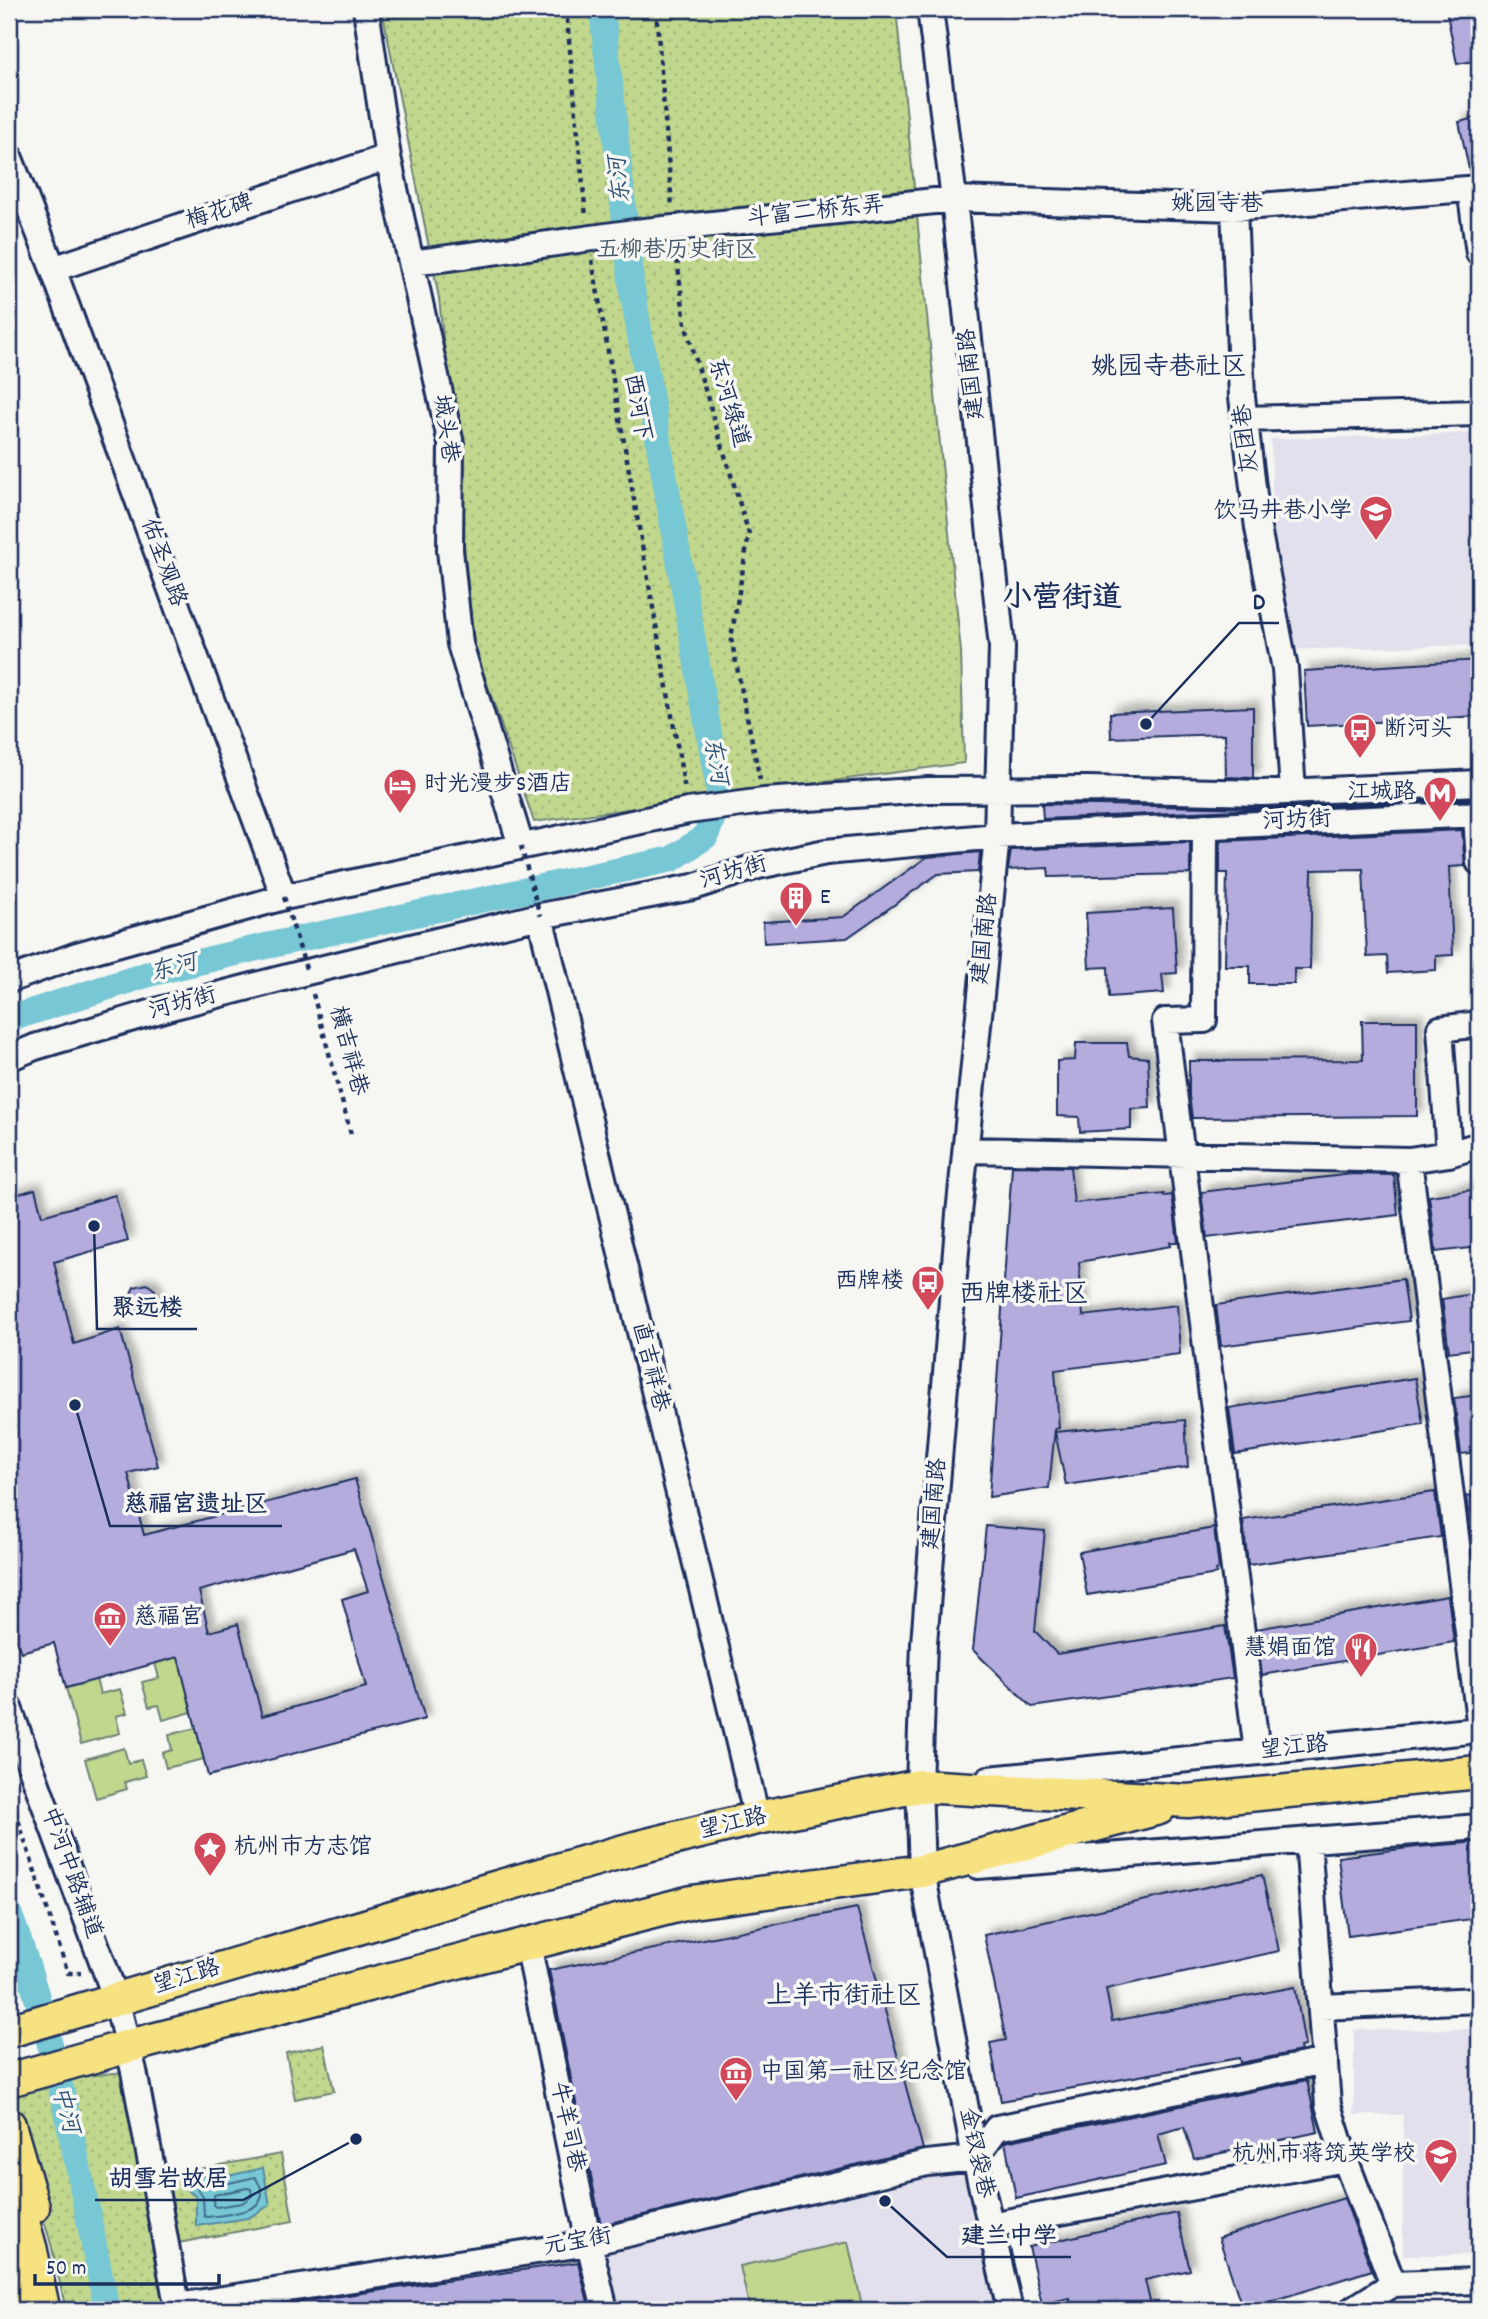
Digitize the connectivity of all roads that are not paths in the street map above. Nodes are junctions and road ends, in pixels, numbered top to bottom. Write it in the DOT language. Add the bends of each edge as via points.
graph roads {
  1 [pos="366,9"];
  2 [pos="930,9"];
  3 [pos="9,156"];
  4 [pos="388,157"];
  5 [pos="1475,188"];
  6 [pos="954,199"];
  7 [pos="1234,208"];
  8 [pos="1479,253"];
  9 [pos="412,263"];
  10 [pos="53,269"];
  11 [pos="1479,413"];
  12 [pos="1245,419"];
  13 [pos="1479,783"];
  14 [pos="998,789"];
  15 [pos="1293,792"];
  16 [pos="1478,814"];
  17 [pos="1205,826"];
  18 [pos="996,836"];
  19 [pos="521,846"];
  20 [pos="1479,862"];
  21 [pos="284,897"];
  22 [pos="540,916"];
  23 [pos="9,980"];
  24 [pos="1479,1024"];
  25 [pos="9,1058"];
  26 [pos="1479,1145"];
  27 [pos="966,1150"];
  28 [pos="1182,1154"];
  29 [pos="1449,1154"];
  30 [pos="1409,1160"];
  31 [pos="9,1708"];
  32 [pos="1479,1720"];
  33 [pos="1479,1730"];
  34 [pos="1257,1752"];
  35 [pos="1479,1772"];
  36 [pos="919,1786"];
  37 [pos="1188,1801"];
  38 [pos="757,1818"];
  39 [pos="1479,1827"];
  40 [pos="1308,1840"];
  41 [pos="922,1871"];
  42 [pos="528,1944"];
  43 [pos="111,1986"];
  44 [pos="1479,2000"];
  45 [pos="1321,2007"];
  46 [pos="26,2026"];
  47 [pos="129,2046"];
  48 [pos="1325,2061"];
  49 [pos="35,2073"];
  50 [pos="9,2125"];
  51 [pos="975,2158"];
  52 [pos="1345,2159"];
  53 [pos="9,2178"];
  54 [pos="990,2225"];
  55 [pos="589,2243"];
  56 [pos="1479,2281"];
  57 [pos="1393,2284"];
  58 [pos="9,2290"];
  59 [pos="177,2308"];
  60 [pos="13,2310"];
  61 [pos="42,2310"];
  62 [pos="59,2310"];
  63 [pos="606,2310"];
  64 [pos="1010,2310"];
  65 [pos="1352,2310"];
  1 -- 4 [label="street, 城头巷"];
  2 -- 6 [label="street, 建国南路"];
  3 -- 10 [label="street, 佑圣观路"];
  4 -- 9 [label="street, 城头巷"];
  4 -- 10 [label="street, 梅花碑"];
  5 -- 7 [label="street, 姚园寺巷"];
  5 -- 8 [label="street"];
  6 -- 7 [label="street, 姚园寺巷"];
  6 -- 9 [label="street, 斗富二桥东弄" via="635,232"];
  6 -- 14 [label="street, 建国南路" via="1002,647"];
  7 -- 12 [label="street, 灰团巷"];
  9 -- 19 [label="street, 城头巷" via="451,444 450,550 460,644"];
  10 -- 21 [label="street, 佑圣观路"];
  11 -- 12 [label="street"];
  12 -- 15 [label="street, 灰团巷" via="1258,528 1285,669"];
  13 -- 15 [label="street, 河坊街"];
  14 -- 15 [label="street, 河坊街"];
  14 -- 18 [label="street, 建国南路"];
  14 -- 19 [label="street, 河坊街" via="758,802 694,810"];
  16 -- 17 [label="street, 河坊街"];
  16 -- 20 [label="street"];
  17 -- 18 [label="street, 河坊街"];
  17 -- 28 [label="street" via="1204,1020 1165,1021"];
  18 -- 22 [label="street, 河坊街" via="827,852 758,866 693,887"];
  18 -- 27 [label="street, 建国南路"];
  19 -- 21 [label="street, 河坊街"];
  21 -- 23 [label="street, 河坊街"];
  22 -- 25 [label="street, 河坊街" via="167,1008"];
  22 -- 38 [label="street, 直吉祥巷"];
  24 -- 29 [label="street" via="1440,1028"];
  26 -- 29 [label="street"];
  27 -- 28 [label="street"];
  27 -- 36 [label="street, 建国南路" via="925,1643"];
  28 -- 30 [label="street"];
  28 -- 34 [label="street"];
  29 -- 30 [label="street"];
  30 -- 32 [label="street"];
  31 -- 43 [label="street, 中河中路辅道"];
  33 -- 34 [label="street, 望江路"];
  34 -- 36 [label="street, 望江路"];
  35 -- 37 [label="main road"];
  36 -- 37 [label="main road"];
  36 -- 38 [label="main road, 望江路"];
  36 -- 41 [label="street, 建国南路"];
  37 -- 41 [label="main road"];
  38 -- 43 [label="main road, 望江路"];
  39 -- 40 [label="street"];
  40 -- 41 [label="street"];
  40 -- 45 [label="street"];
  41 -- 42 [label="main road" via="692,1902"];
  41 -- 51 [label="street, 金钗袋巷"];
  42 -- 47 [label="main road"];
  42 -- 55 [label="street, 牛羊司巷"];
  43 -- 46 [label="main road, 望江路"];
  43 -- 47 [label="street, 中河中路辅道"];
  44 -- 45 [label="street"];
  45 -- 48 [label="street"];
  47 -- 49 [label="main road"];
  47 -- 59 [label="street, 中河中路辅道"];
  48 -- 51 [label="street" via="997,2128"];
  48 -- 52 [label="street" via="1328,2105"];
  50 -- 62 [label="main road"];
  51 -- 54 [label="street, 金钗袋巷"];
  51 -- 55 [label="street, 元宝街" via="928,2163"];
  52 -- 54 [label="street"];
  52 -- 57 [label="street"];
  53 -- 61 [label="highway"];
  54 -- 64 [label="street, 金钗袋巷"];
  55 -- 59 [label="street, 元宝街"];
  55 -- 63 [label="street, 牛羊司巷"];
  56 -- 57 [label="street"];
  57 -- 65 [label="street"];
  58 -- 60 [label="highway"];
}
